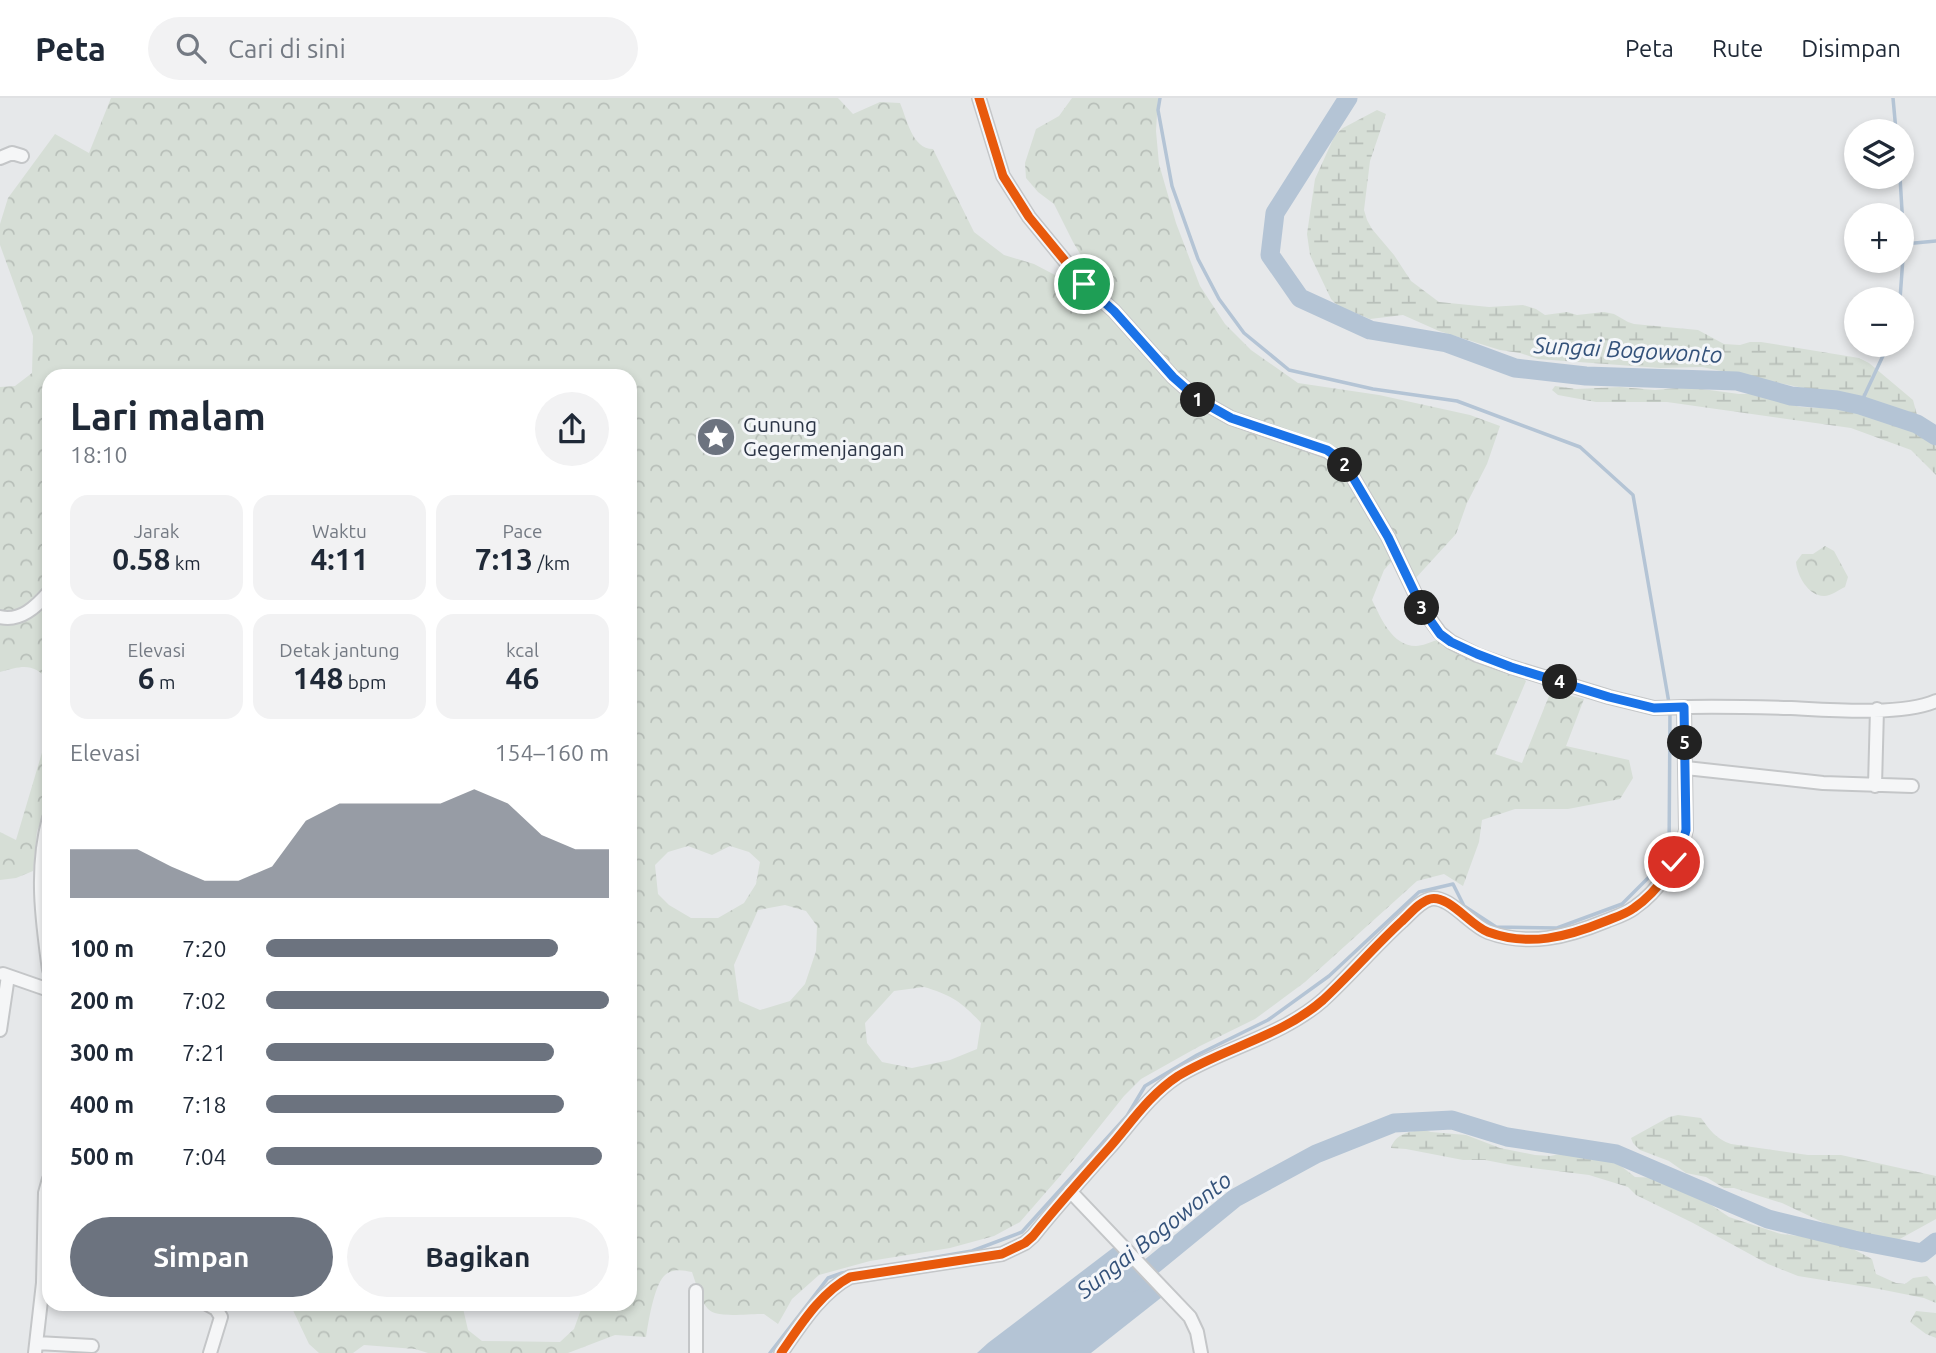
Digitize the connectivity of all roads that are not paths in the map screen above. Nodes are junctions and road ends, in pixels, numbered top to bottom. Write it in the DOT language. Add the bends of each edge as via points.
graph roads {
  1 [pos="979,98"];
  2 [pos="22,156"];
  3 [pos="0,158"];
  4 [pos="42,598"];
  5 [pos="0,617"];
  6 [pos="1936,701"];
  7 [pos="1680,707"];
  8 [pos="1877,709"];
  9 [pos="1686,768"];
  10 [pos="1875,786"];
  11 [pos="1912,786"];
  12 [pos="42,865"];
  13 [pos="42,916"];
  14 [pos="4,975"];
  15 [pos="42,987"];
  16 [pos="0,1030"];
  17 [pos="1070,1191"];
  18 [pos="696,1291"];
  19 [pos="42,1301"];
  20 [pos="217,1311"];
  21 [pos="92,1346"];
  22 [pos="36,1348"];
  23 [pos="210,1353"];
  24 [pos="696,1353"];
  25 [pos="780,1353"];
  26 [pos="1201,1353"];
  1 -- 7 [label="street" via="1003,176 1042,234 1084,284 1199,400 1231,418 1327,450 1338,458 1388,537 1423,610 1440,634 1500,663 1609,697 1654,708"];
  2 -- 3 [label="street" via="12,153"];
  4 -- 5 [label="street" via="23,615"];
  6 -- 8 [label="street"];
  7 -- 8 [label="street"];
  7 -- 9 [label="street"];
  8 -- 10 [label="street"];
  9 -- 10 [label="street"];
  9 -- 17 [label="street" via="1684,841 1659,883 1635,908 1555,938 1525,940 1487,932 1447,902 1428,900 1322,1001 1163,1087"];
  10 -- 11 [label="street"];
  12 -- 13 [label="street"];
  14 -- 15 [label="street"];
  14 -- 16 [label="street"];
  17 -- 25 [label="street" via="1033,1236 1002,1254 844,1281 809,1314"];
  17 -- 26 [label="street" via="1190,1317"];
  18 -- 24 [label="street"];
  19 -- 22 [label="street"];
  20 -- 23 [label="street" via="220,1317"];
  21 -- 22 [label="street"];
}
